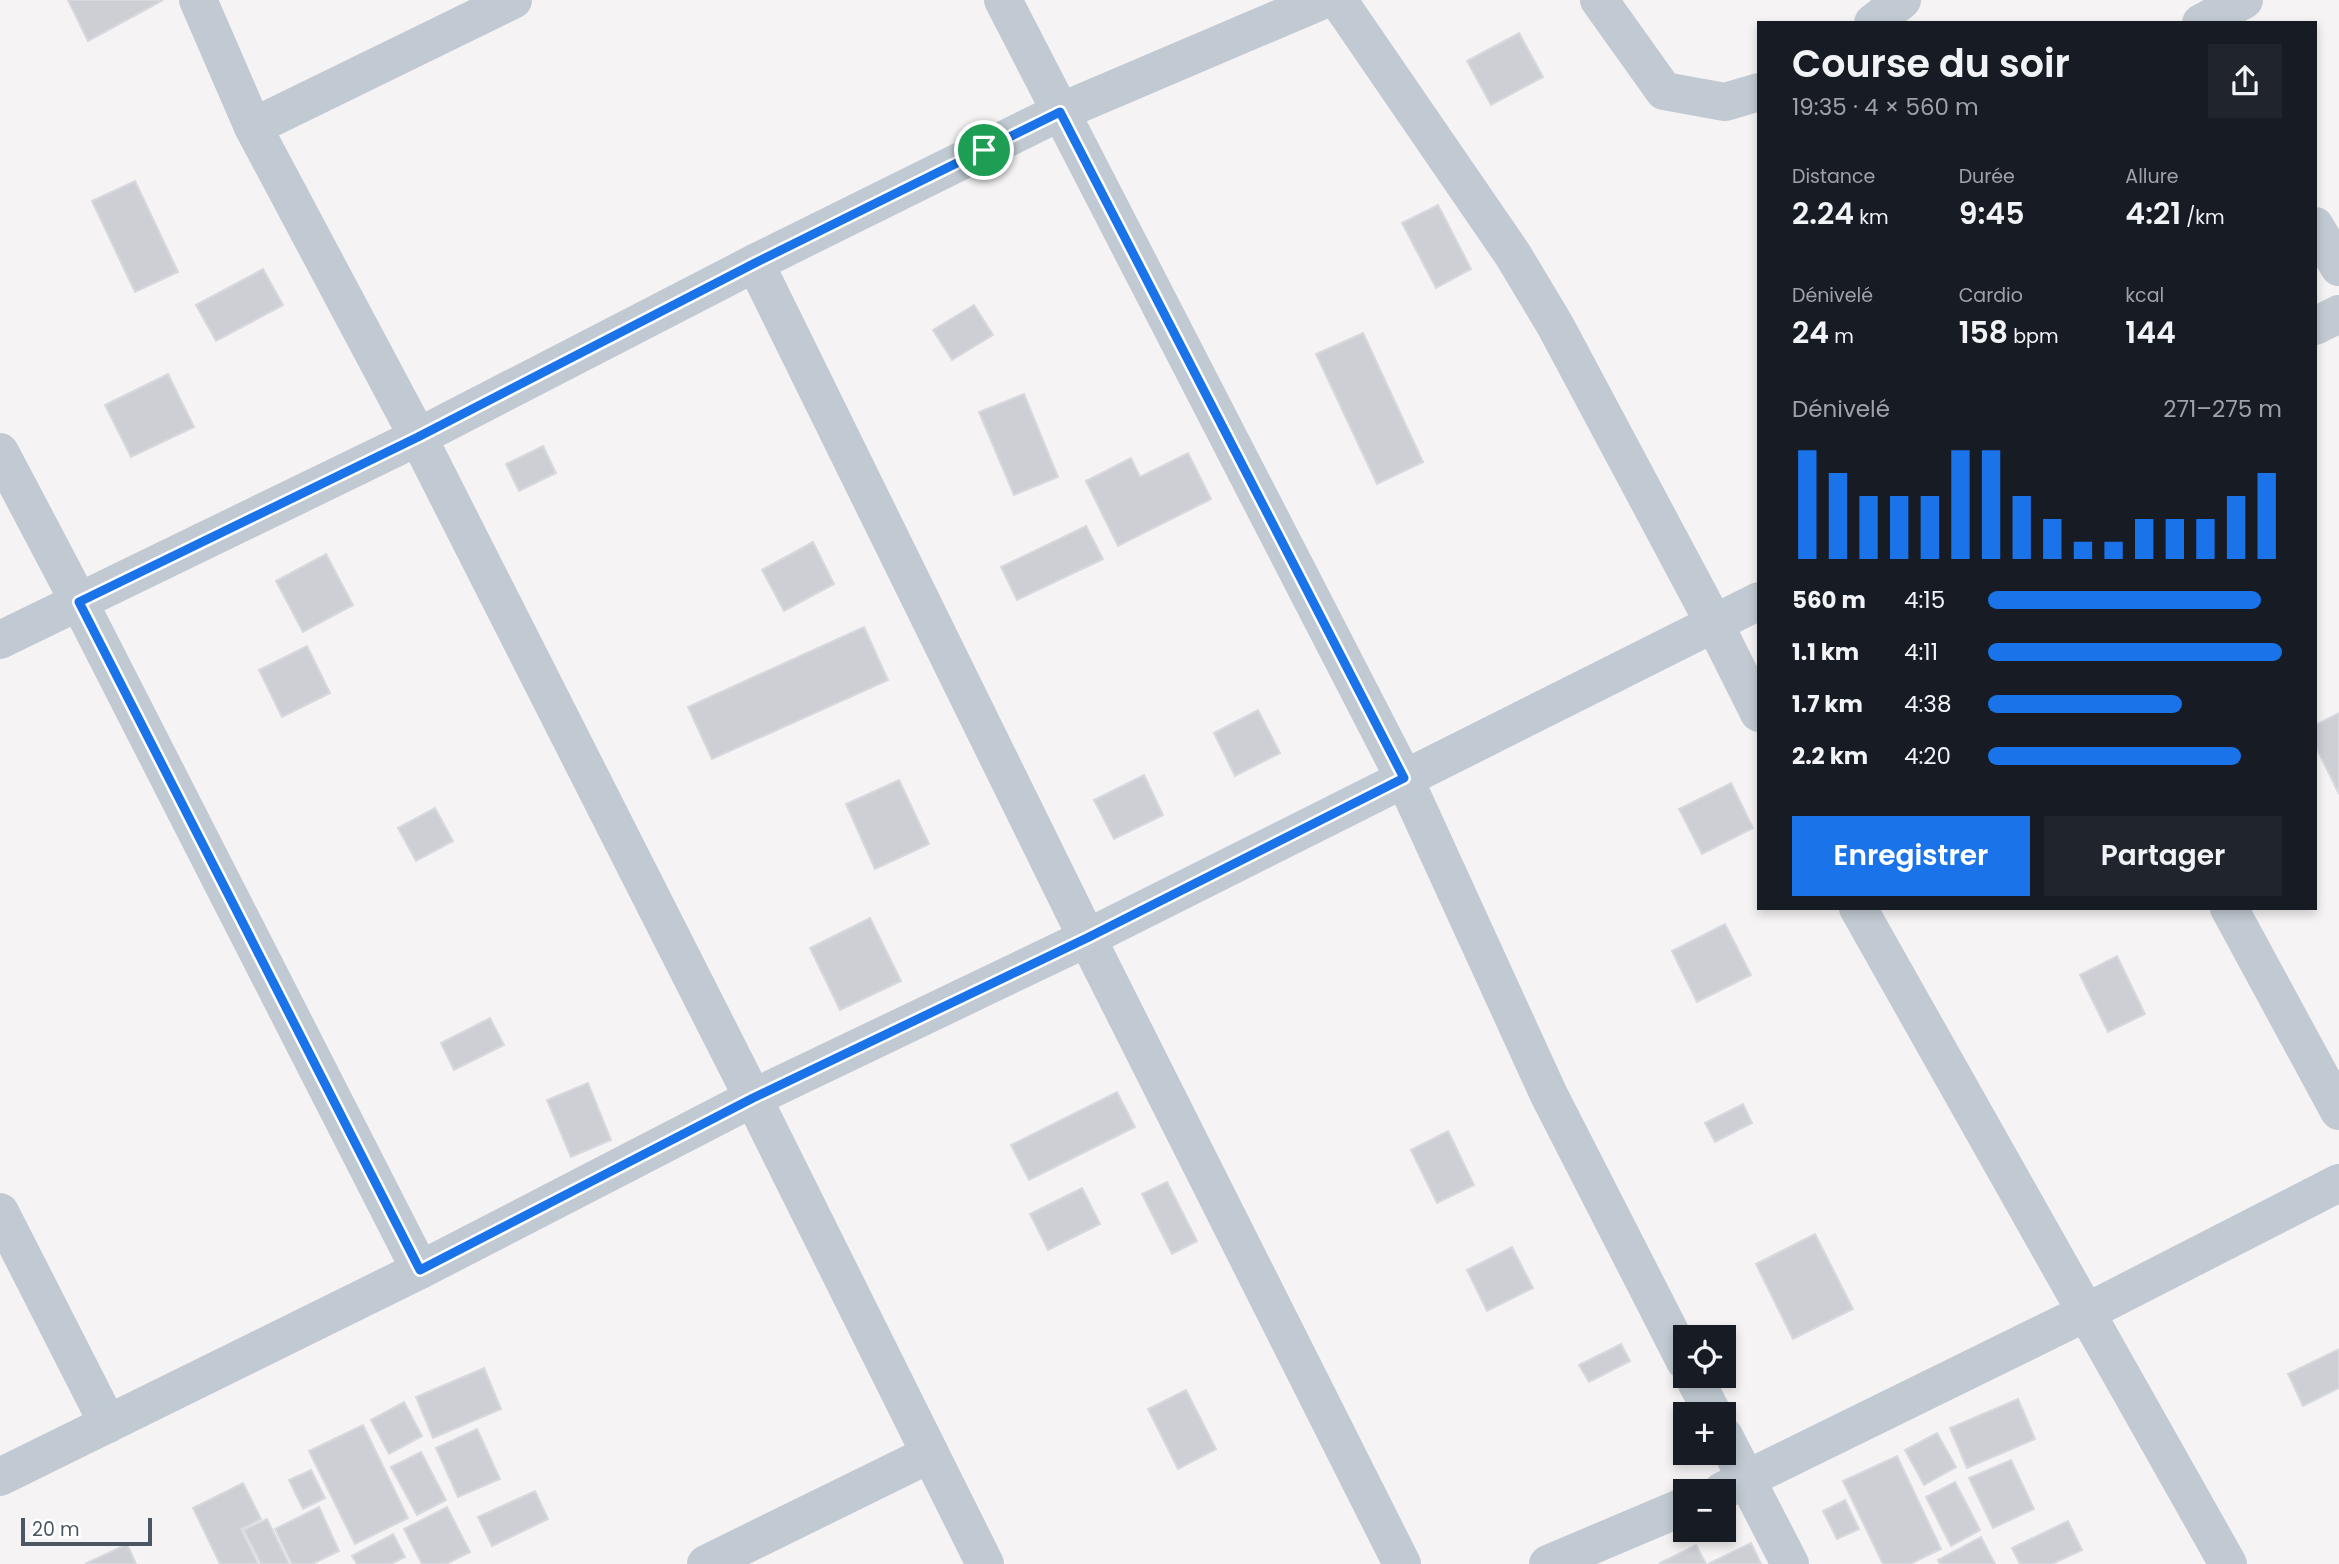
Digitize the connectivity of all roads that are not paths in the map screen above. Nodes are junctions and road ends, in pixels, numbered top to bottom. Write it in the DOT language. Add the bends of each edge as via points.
graph roads {
  1 [pos="198,0"];
  2 [pos="513,0"];
  3 [pos="1003,0"];
  4 [pos="1323,0"];
  5 [pos="1338,0"];
  6 [pos="1599,0"];
  7 [pos="1902,0"];
  8 [pos="2185,0"];
  9 [pos="2244,0"];
  10 [pos="1876,21"];
  11 [pos="2198,21"];
  12 [pos="2203,21"];
  13 [pos="1757,93"];
  14 [pos="1060,112"];
  15 [pos="253,127"];
  16 [pos="2317,229"];
  17 [pos="755,263"];
  18 [pos="2339,267"];
  19 [pos="2339,314"];
  20 [pos="2317,325"];
  21 [pos="418,437"];
  22 [pos="0,452"];
  23 [pos="79,602"];
  24 [pos="1757,602"];
  25 [pos="1714,623"];
  26 [pos="0,640"];
  27 [pos="1757,709"];
  28 [pos="1404,778"];
  29 [pos="1859,910"];
  30 [pos="2230,910"];
  31 [pos="1087,938"];
  32 [pos="753,1098"];
  33 [pos="2339,1111"];
  34 [pos="2339,1183"];
  35 [pos="0,1212"];
  36 [pos="420,1270"];
  37 [pos="2085,1313"];
  38 [pos="1673,1337"];
  39 [pos="108,1424"];
  40 [pos="930,1454"];
  41 [pos="0,1476"];
  42 [pos="1736,1485"];
  43 [pos="1736,1489"];
  44 [pos="1673,1511"];
  45 [pos="706,1564"];
  46 [pos="985,1564"];
  47 [pos="1402,1564"];
  48 [pos="1548,1564"];
  49 [pos="1790,1564"];
  50 [pos="2228,1564"];
  1 -- 15 [label="street"];
  2 -- 15 [label="street"];
  3 -- 14 [label="street"];
  4 -- 14 [label="street"];
  5 -- 25 [label="street" via="1513,255"];
  6 -- 13 [label="street" via="1664,91 1725,102"];
  7 -- 10 [label="street"];
  8 -- 11 [label="street"];
  9 -- 12 [label="street"];
  14 -- 17 [label="street"];
  14 -- 28 [label="street"];
  15 -- 21 [label="street"];
  16 -- 18 [label="street"];
  17 -- 21 [label="street"];
  17 -- 31 [label="street"];
  19 -- 20 [label="street"];
  21 -- 23 [label="street"];
  21 -- 32 [label="street"];
  22 -- 23 [label="street"];
  23 -- 26 [label="street"];
  23 -- 36 [label="street"];
  24 -- 25 [label="street"];
  25 -- 27 [label="street"];
  25 -- 28 [label="street"];
  28 -- 31 [label="street"];
  28 -- 38 [label="street" via="1549,1094"];
  29 -- 37 [label="street"];
  30 -- 33 [label="street"];
  31 -- 32 [label="street"];
  31 -- 47 [label="street"];
  32 -- 36 [label="street"];
  32 -- 40 [label="street"];
  34 -- 37 [label="street"];
  35 -- 39 [label="street"];
  36 -- 39 [label="street"];
  37 -- 42 [label="street"];
  37 -- 50 [label="street"];
  39 -- 41 [label="street"];
  40 -- 45 [label="street"];
  40 -- 46 [label="street"];
  43 -- 49 [label="street"];
  44 -- 48 [label="street"];
}
